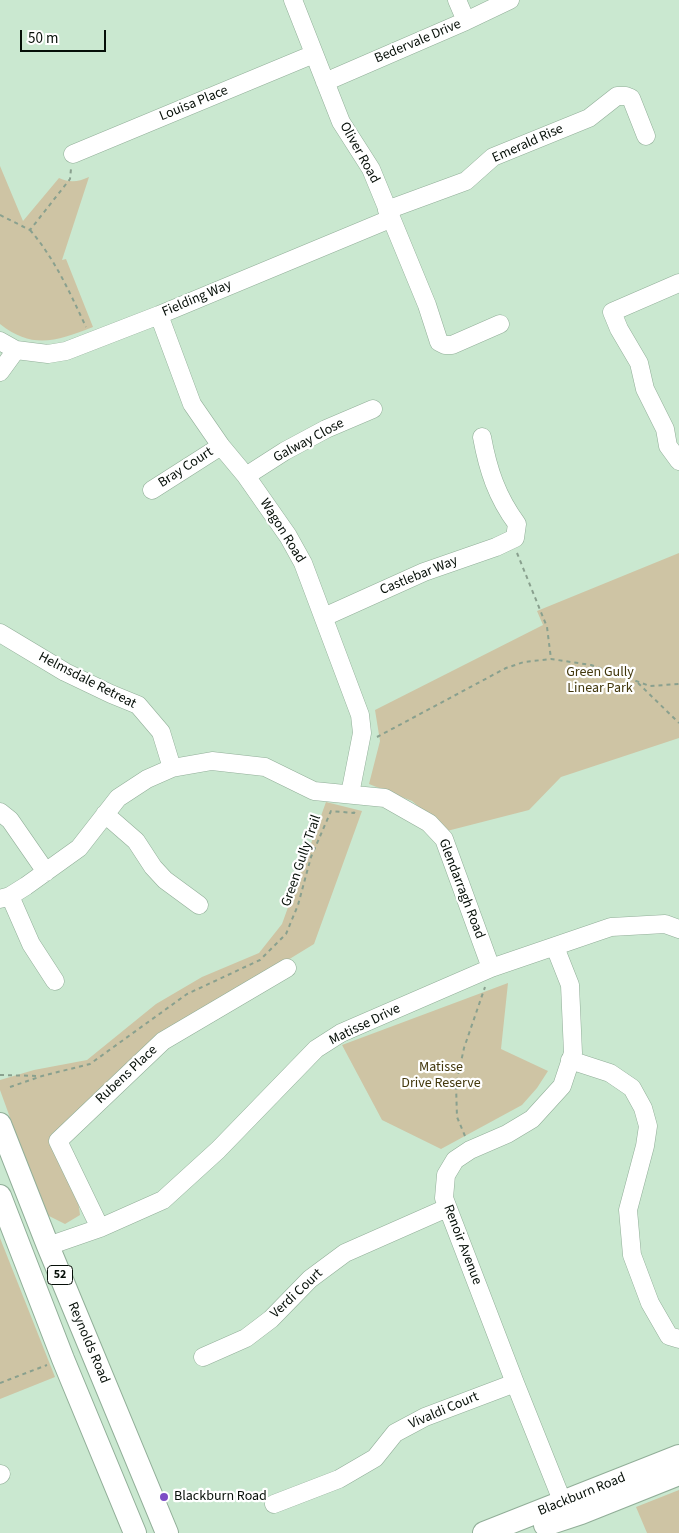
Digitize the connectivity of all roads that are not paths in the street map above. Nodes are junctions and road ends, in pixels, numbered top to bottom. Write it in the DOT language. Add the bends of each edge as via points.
graph roads {
  1 [pos="293,0"];
  2 [pos="457,0"];
  3 [pos="510,0"];
  4 [pos="466,21"];
  5 [pos="314,54"];
  6 [pos="325,82"];
  7 [pos="646,136"];
  8 [pos="73,154"];
  9 [pos="389,214"];
  10 [pos="679,283"];
  11 [pos="159,315"];
  12 [pos="500,324"];
  13 [pos="0,341"];
  14 [pos="16,350"];
  15 [pos="0,372"];
  16 [pos="373,409"];
  17 [pos="482,437"];
  18 [pos="221,446"];
  19 [pos="679,461"];
  20 [pos="246,476"];
  21 [pos="152,490"];
  22 [pos="324,617"];
  23 [pos="0,633"];
  24 [pos="172,768"];
  25 [pos="356,795"];
  26 [pos="0,812"];
  27 [pos="105,814"];
  28 [pos="46,872"];
  29 [pos="5,898"];
  30 [pos="199,905"];
  31 [pos="679,929"];
  32 [pos="555,947"];
  33 [pos="287,968"];
  34 [pos="491,968"];
  35 [pos="55,981"];
  36 [pos="570,1060"];
  37 [pos="0,1124"];
  38 [pos="0,1196"];
  39 [pos="447,1208"];
  40 [pos="100,1228"];
  41 [pos="48,1246"];
  42 [pos="23,1255"];
  43 [pos="679,1339"];
  44 [pos="202,1357"];
  45 [pos="515,1383"];
  46 [pos="679,1456"];
  47 [pos="679,1474"];
  48 [pos="274,1504"];
  49 [pos="560,1512"];
  50 [pos="135,1533"];
  51 [pos="167,1533"];
  52 [pos="484,1533"];
  53 [pos="522,1533"];
  54 [pos="537,1533"];
  1 -- 5 [label="street, Oliver Road"];
  2 -- 4 [label="street"];
  3 -- 4 [label="street, Bedervale Drive"];
  4 -- 6 [label="street, Bedervale Drive"];
  5 -- 6 [label="street, Oliver Road"];
  5 -- 8 [label="street, Louisa Place"];
  6 -- 9 [label="street, Oliver Road" via="341,122 370,169"];
  7 -- 9 [label="street, Emerald Rise" via="631,98 617,96 589,118 493,157 466,180"];
  9 -- 11 [label="street, Fielding Way"];
  9 -- 12 [label="street, Oliver Road" via="439,342 452,345"];
  10 -- 19 [label="street" via="612,312 639,362 645,389 662,422 668,446"];
  11 -- 14 [label="street, Fielding Way" via="66,351 48,354"];
  11 -- 18 [label="street, Wagon Road" via="192,404"];
  13 -- 14 [label="street, Fielding Way"];
  14 -- 15 [label="street"];
  16 -- 20 [label="street, Galway Close" via="326,429"];
  17 -- 22 [label="street, Castlebar Way" via="486,462 504,506 517,524 519,542 424,572"];
  18 -- 20 [label="street, Wagon Road"];
  18 -- 21 [label="street, Bray Court"];
  20 -- 22 [label="street, Wagon Road" via="303,563"];
  22 -- 25 [label="street, Wagon Road" via="360,715 362,732"];
  23 -- 24 [label="street, Helmsdale Retreat" via="65,672 138,705 161,732"];
  24 -- 25 [label="street, Glendarragh Road" via="212,761 265,767 314,791"];
  24 -- 27 [label="street, Glendarragh Road" via="147,779 118,798"];
  25 -- 34 [label="street, Glendarragh Road" via="385,798 429,823 444,839"];
  26 -- 28 [label="street" via="10,820"];
  27 -- 28 [label="street, Glendarragh Road" via="79,848"];
  27 -- 30 [label="street" via="136,841 165,880"];
  28 -- 29 [label="street, Glendarragh Road"];
  29 -- 35 [label="street"];
  31 -- 32 [label="street, Matisse Drive" via="665,924 612,927"];
  32 -- 34 [label="street, Matisse Drive"];
  32 -- 36 [label="street, Renoir Avenue" via="570,985 573,1052"];
  33 -- 40 [label="street, Rubens Place" via="163,1041 58,1141"];
  34 -- 40 [label="street, Matisse Drive" via="342,1033 316,1049 218,1150 163,1200"];
  36 -- 39 [label="street, Renoir Avenue" via="562,1086 532,1119 455,1160 446,1175 444,1198"];
  36 -- 43 [label="street" via="618,1078 632,1088 643,1108 648,1126 628,1210 632,1255 650,1303 669,1336"];
  37 -- 41 [label="main road, Reynolds Road / 52"];
  38 -- 42 [label="main road, Reynolds Road / 52"];
  39 -- 44 [label="street, Verdi Court" via="345,1253 310,1279 271,1319 246,1338"];
  39 -- 45 [label="street, Renoir Avenue"];
  40 -- 41 [label="street, Matisse Drive"];
  41 -- 42 [label="main road"];
  41 -- 51 [label="main road, Reynolds Road / 52"];
  42 -- 50 [label="main road, Reynolds Road / 52"];
  45 -- 48 [label="street, Vivaldi Court" via="425,1416 394,1433 375,1458 340,1479"];
  45 -- 49 [label="street, Renoir Avenue"];
  46 -- 49 [label="main road, Blackburn Road"];
  47 -- 49 [label="main road, Blackburn Road"];
  49 -- 52 [label="main road, Blackburn Road"];
  49 -- 53 [label="main road, Blackburn Road"];
  49 -- 54 [label="street"];
}
